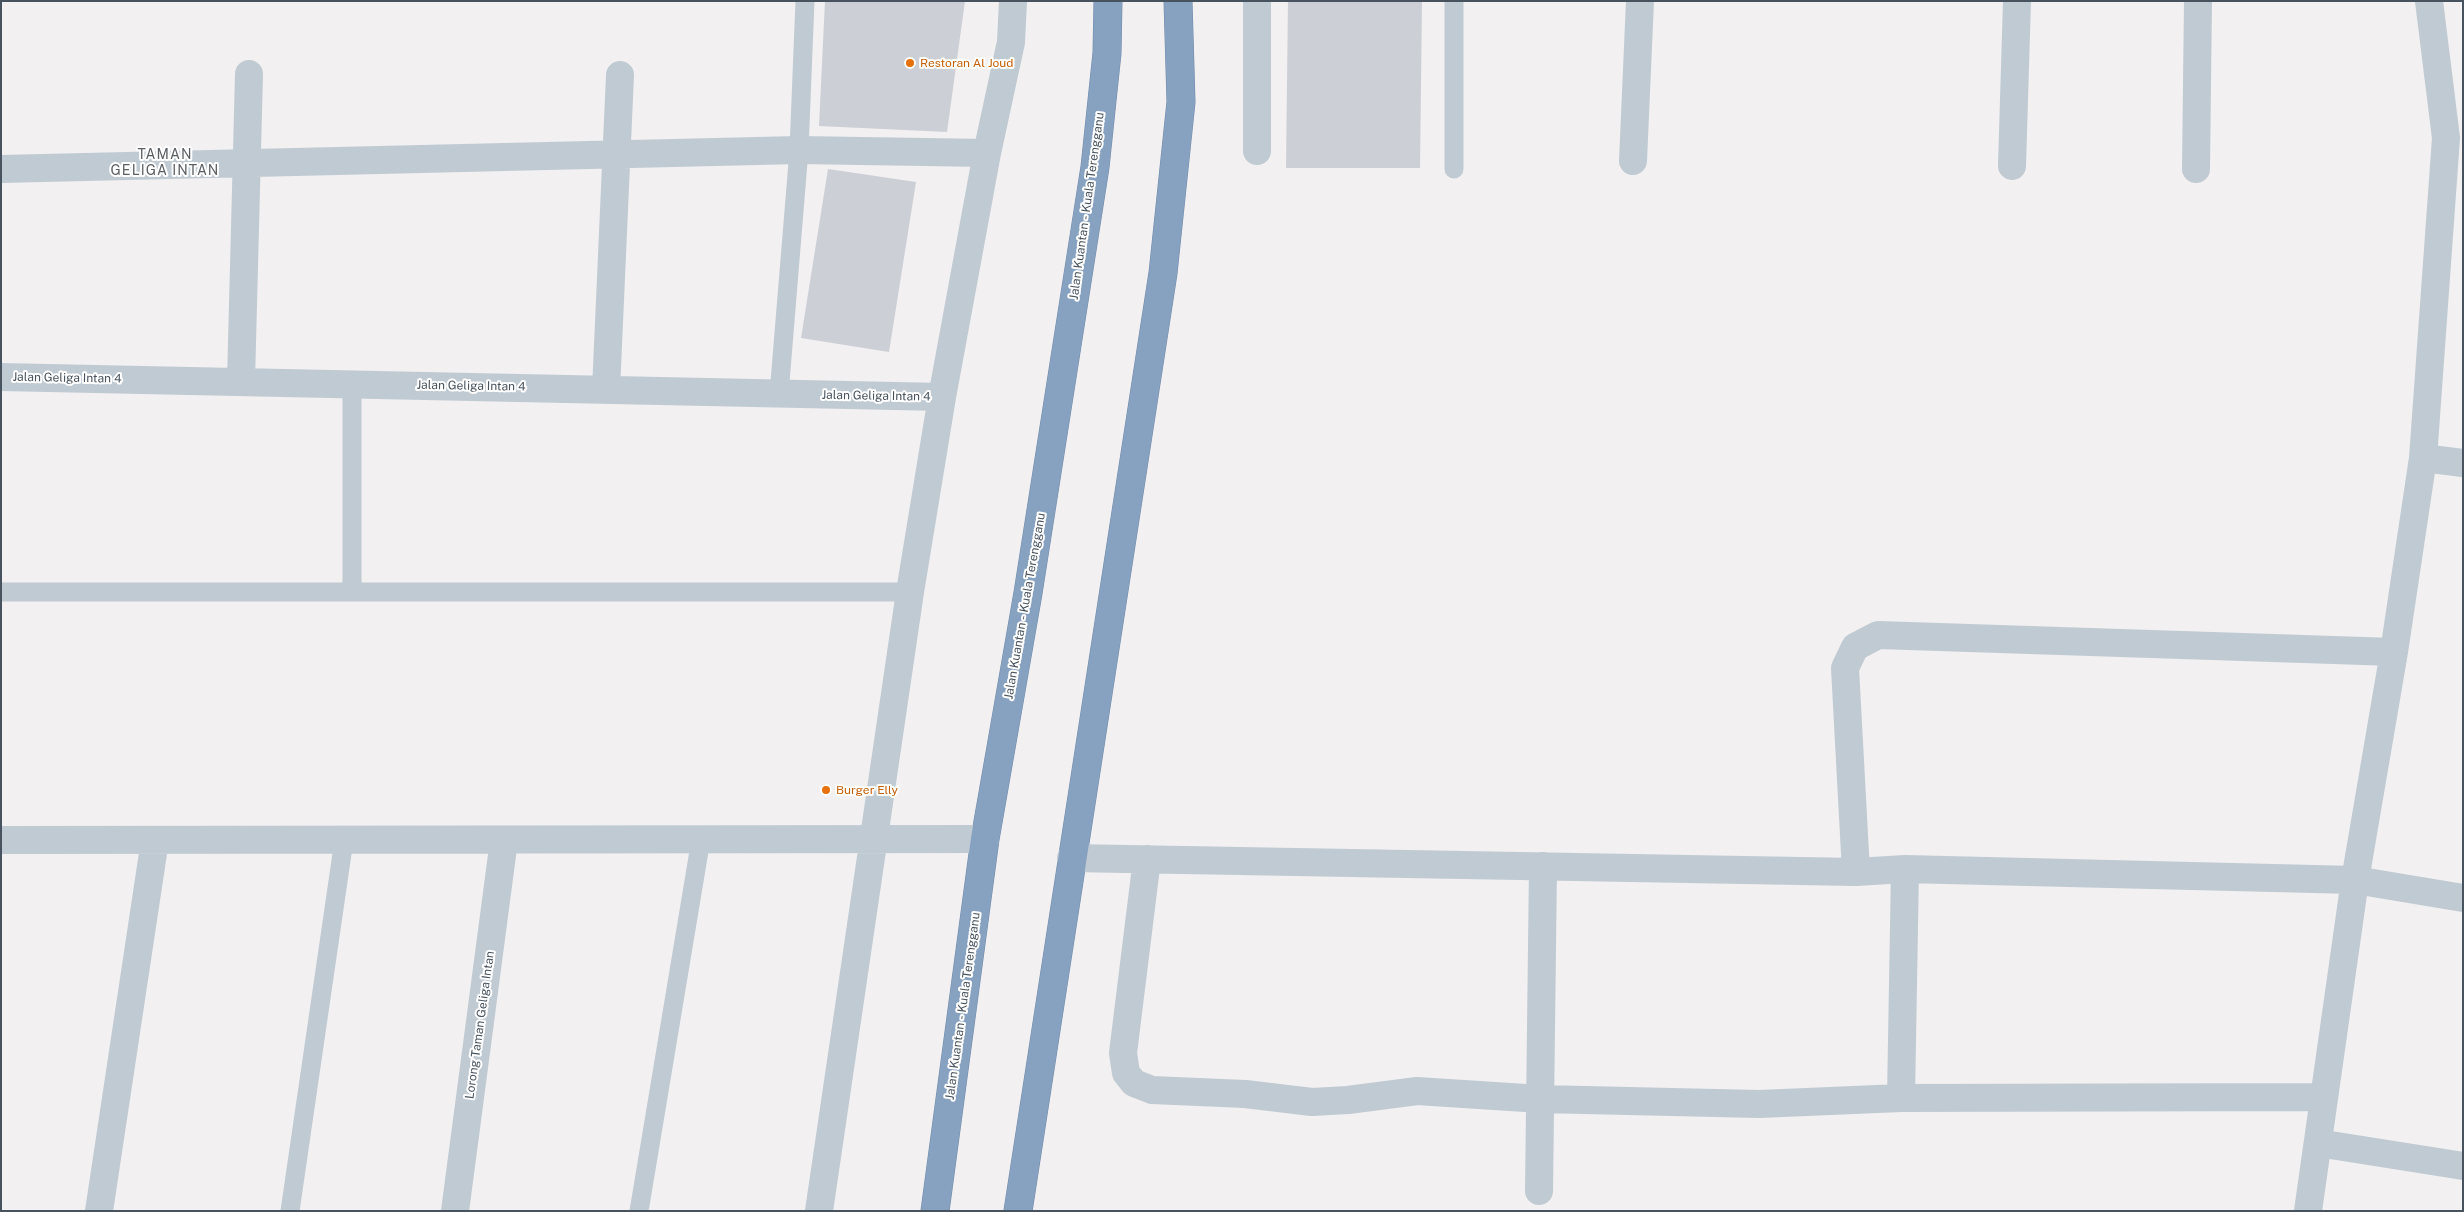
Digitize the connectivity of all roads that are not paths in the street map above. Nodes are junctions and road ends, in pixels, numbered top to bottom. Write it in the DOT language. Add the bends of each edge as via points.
graph roads {
  1 [pos="805,1"];
  2 [pos="1013,1"];
  3 [pos="1108,1"];
  4 [pos="1178,1"];
  5 [pos="1257,1"];
  6 [pos="1454,1"];
  7 [pos="1640,1"];
  8 [pos="2017,1"];
  9 [pos="2198,1"];
  10 [pos="2429,1"];
  11 [pos="249,74"];
  12 [pos="620,75"];
  13 [pos="2454,137"];
  14 [pos="798,150"];
  15 [pos="1257,151"];
  16 [pos="987,153"];
  17 [pos="617,156"];
  18 [pos="1633,161"];
  19 [pos="247,165"];
  20 [pos="2012,166"];
  21 [pos="1,169"];
  22 [pos="1454,169"];
  23 [pos="2196,169"];
  24 [pos="1,377"];
  25 [pos="241,381"];
  26 [pos="352,384"];
  27 [pos="606,390"];
  28 [pos="779,394"];
  29 [pos="942,397"];
  30 [pos="2422,458"];
  31 [pos="2463,463"];
  32 [pos="1,592"];
  33 [pos="352,592"];
  34 [pos="910,592"];
  35 [pos="2394,652"];
  36 [pos="701,839"];
  37 [pos="985,839"];
  38 [pos="1,840"];
  39 [pos="155,840"];
  40 [pos="344,840"];
  41 [pos="504,840"];
  42 [pos="874,840"];
  43 [pos="1071,858"];
  44 [pos="1147,859"];
  45 [pos="1542,866"];
  46 [pos="1906,869"];
  47 [pos="1856,872"];
  48 [pos="2355,880"];
  49 [pos="2463,898"];
  50 [pos="2324,1097"];
  51 [pos="1901,1098"];
  52 [pos="1541,1099"];
  53 [pos="2318,1143"];
  54 [pos="2463,1166"];
  55 [pos="1539,1191"];
  56 [pos="99,1211"];
  57 [pos="290,1211"];
  58 [pos="455,1211"];
  59 [pos="639,1211"];
  60 [pos="819,1211"];
  61 [pos="935,1211"];
  62 [pos="1018,1211"];
  63 [pos="2308,1211"];
  1 -- 14 [label="lane"];
  2 -- 16 [label="street" via="1011,42"];
  3 -- 37 [label="highway, Jalan Kuantan - Kuala Terengganu" via="1107,53 1095,167 1028,593"];
  4 -- 43 [label="highway" via="1181,102 1167,245"];
  5 -- 15 [label="street"];
  6 -- 22 [label="lane"];
  7 -- 18 [label="street"];
  8 -- 20 [label="street"];
  9 -- 23 [label="street"];
  10 -- 13 [label="street"];
  11 -- 19 [label="street"];
  12 -- 17 [label="street"];
  13 -- 30 [label="street"];
  14 -- 16 [label="street"];
  14 -- 17 [label="street"];
  14 -- 28 [label="lane"];
  16 -- 29 [label="street"];
  17 -- 19 [label="street"];
  17 -- 27 [label="street"];
  19 -- 21 [label="street"];
  19 -- 25 [label="street"];
  24 -- 25 [label="street, Jalan Geliga Intan 4"];
  25 -- 26 [label="street, Jalan Geliga Intan 4"];
  26 -- 27 [label="street, Jalan Geliga Intan 4"];
  26 -- 33 [label="lane"];
  27 -- 28 [label="street, Jalan Geliga Intan 4"];
  28 -- 29 [label="street, Jalan Geliga Intan 4"];
  29 -- 34 [label="street"];
  30 -- 31 [label="street"];
  30 -- 35 [label="street"];
  32 -- 33 [label="lane"];
  33 -- 34 [label="lane"];
  34 -- 42 [label="street"];
  35 -- 47 [label="street" via="1878,636 1855,647 1845,668"];
  35 -- 48 [label="street"];
  36 -- 41 [label="street"];
  36 -- 42 [label="street"];
  36 -- 59 [label="lane"];
  37 -- 42 [label="street"];
  37 -- 61 [label="highway, Jalan Kuantan - Kuala Terengganu"];
  38 -- 39 [label="street"];
  39 -- 40 [label="street"];
  39 -- 56 [label="street"];
  40 -- 41 [label="street"];
  40 -- 57 [label="lane"];
  41 -- 58 [label="street, Lorong Taman Geliga Intan"];
  42 -- 60 [label="street"];
  43 -- 44 [label="street"];
  43 -- 62 [label="highway"];
  44 -- 45 [label="street"];
  44 -- 52 [label="street" via="1122,1053 1126,1074 1134,1083 1152,1090 1245,1094 1312,1102 1417,1091"];
  45 -- 47 [label="street"];
  45 -- 52 [label="street"];
  46 -- 47 [label="street"];
  46 -- 48 [label="street"];
  46 -- 51 [label="street"];
  48 -- 49 [label="street"];
  48 -- 50 [label="street"];
  50 -- 51 [label="street"];
  50 -- 53 [label="street"];
  51 -- 52 [label="street" via="1759,1104"];
  52 -- 55 [label="street"];
  53 -- 54 [label="street"];
  53 -- 63 [label="street"];
}
